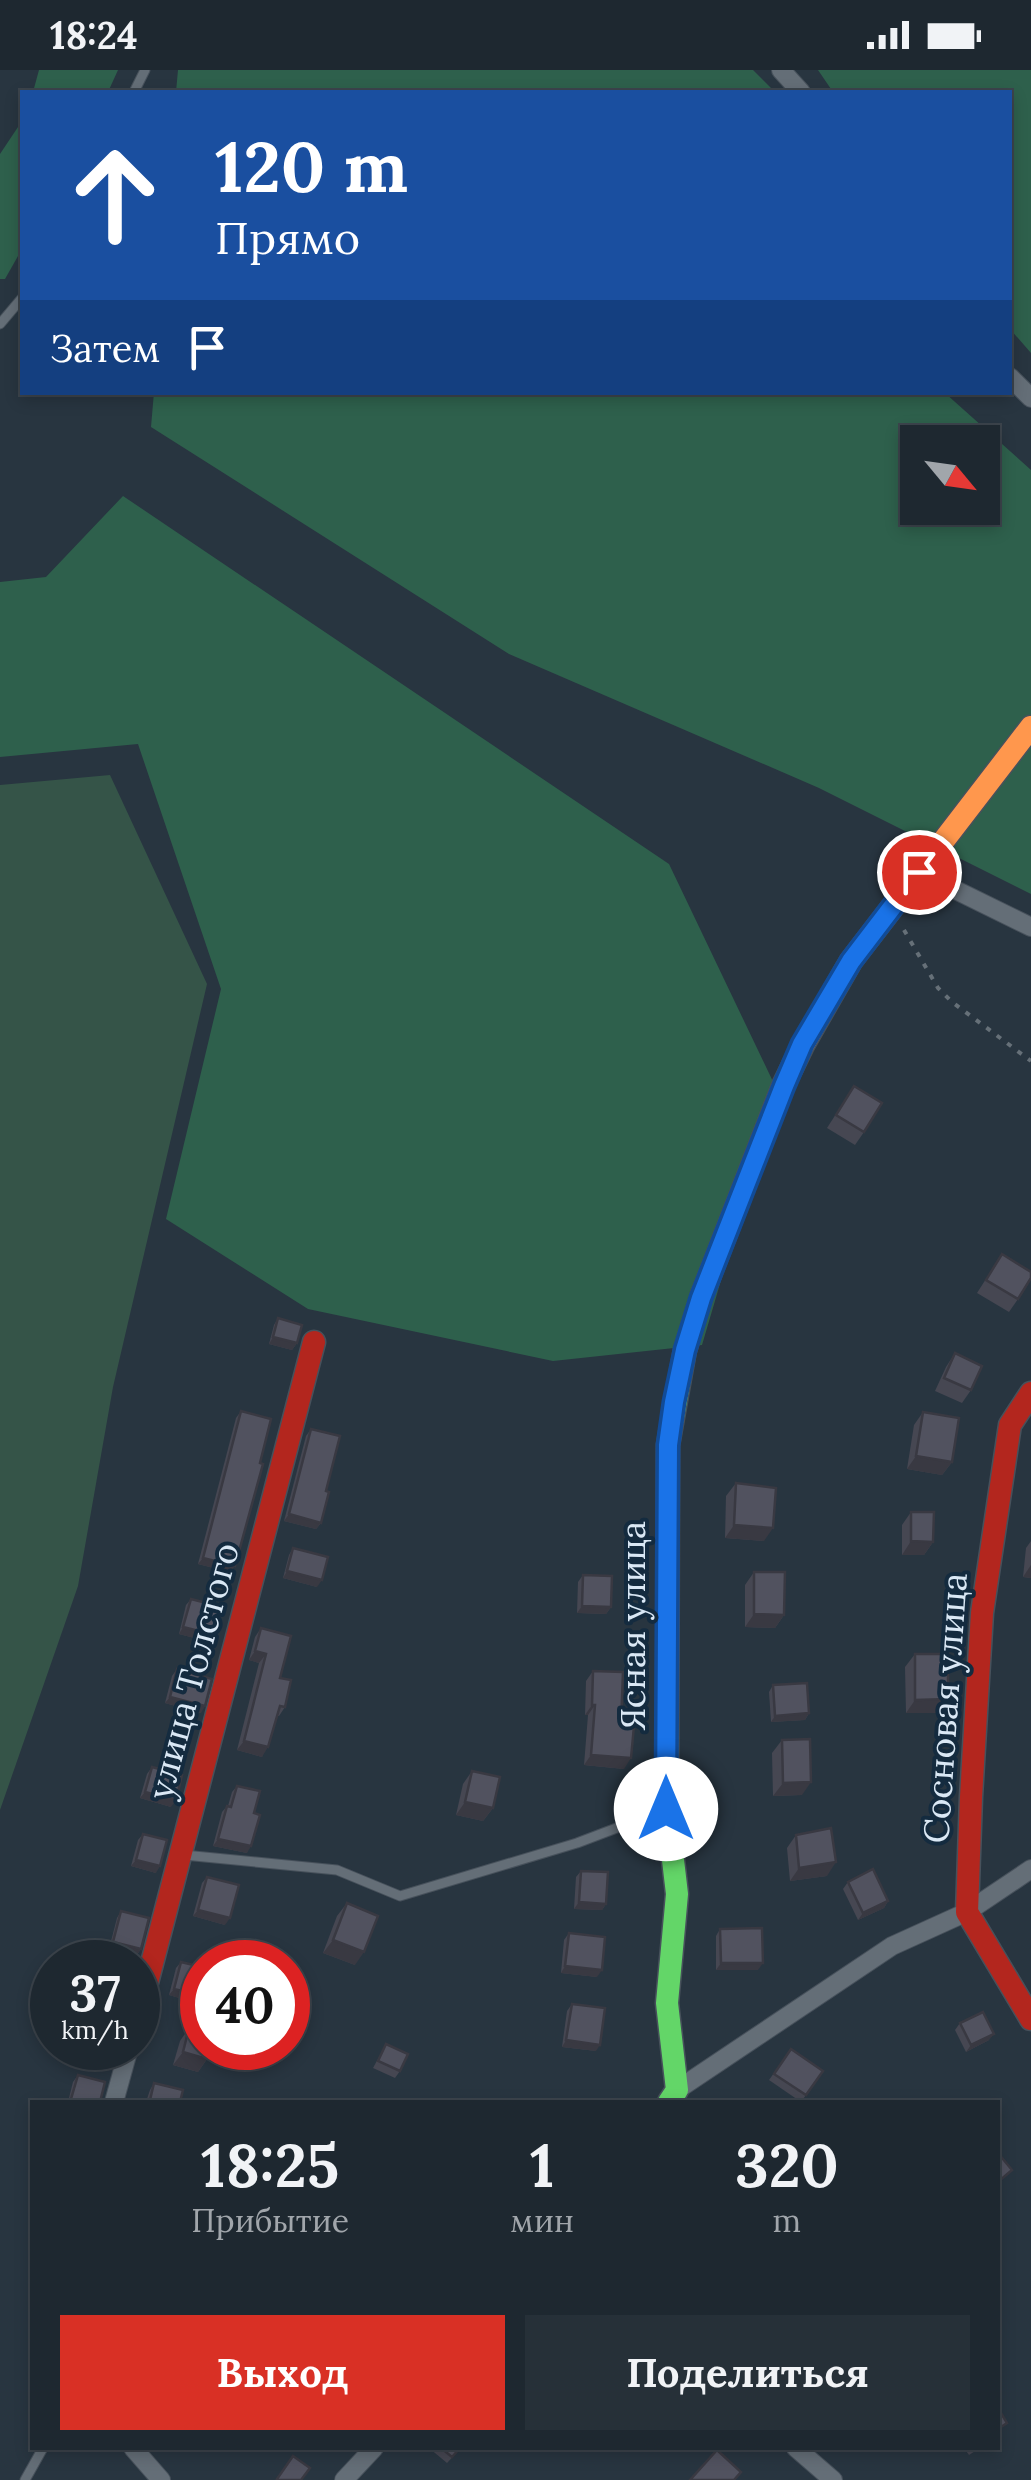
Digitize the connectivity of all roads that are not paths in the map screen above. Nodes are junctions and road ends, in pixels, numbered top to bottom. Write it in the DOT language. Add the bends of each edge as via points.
graph roads {
  1 [pos="781,70"];
  2 [pos="799,90"];
  3 [pos="20,300"];
  4 [pos="0,324"];
  5 [pos="1012,379"];
  6 [pos="1031,398"];
  7 [pos="1031,726"];
  8 [pos="919,872"];
  9 [pos="1031,927"];
  10 [pos="314,1342"];
  11 [pos="1031,1392"];
  12 [pos="666,1809"];
  13 [pos="181,1854"];
  14 [pos="1031,1869"];
  15 [pos="967,1912"];
  16 [pos="158,1940"];
  17 [pos="1031,2020"];
  18 [pos="123,2070"];
  19 [pos="673,2096"];
  20 [pos="115,2100"];
  21 [pos="42,2450"];
  22 [pos="135,2450"];
  23 [pos="372,2450"];
  24 [pos="798,2450"];
  25 [pos="25,2480"];
  26 [pos="161,2480"];
  27 [pos="344,2480"];
  28 [pos="834,2480"];
  1 -- 2 [label="street"];
  3 -- 4 [label="lane"];
  5 -- 6 [label="street"];
  7 -- 8 [label="street, Ясная улица"];
  8 -- 9 [label="street"];
  8 -- 12 [label="street, Ясная улица" via="851,961 784,1086 681,1367 668,1445"];
  10 -- 13 [label="street, улица Толстого"];
  11 -- 15 [label="street, Сосновая улица" via="1010,1425 982,1614"];
  12 -- 13 [label="lane" via="400,1896 337,1870"];
  12 -- 19 [label="street, Ясная улица" via="677,1894 667,2003"];
  13 -- 16 [label="street, улица Толстого"];
  14 -- 15 [label="street"];
  15 -- 17 [label="street"];
  15 -- 19 [label="street" via="892,1946"];
  18 -- 20 [label="street"];
  21 -- 25 [label="lane"];
  22 -- 26 [label="street"];
  23 -- 27 [label="street"];
  24 -- 28 [label="street"];
}
